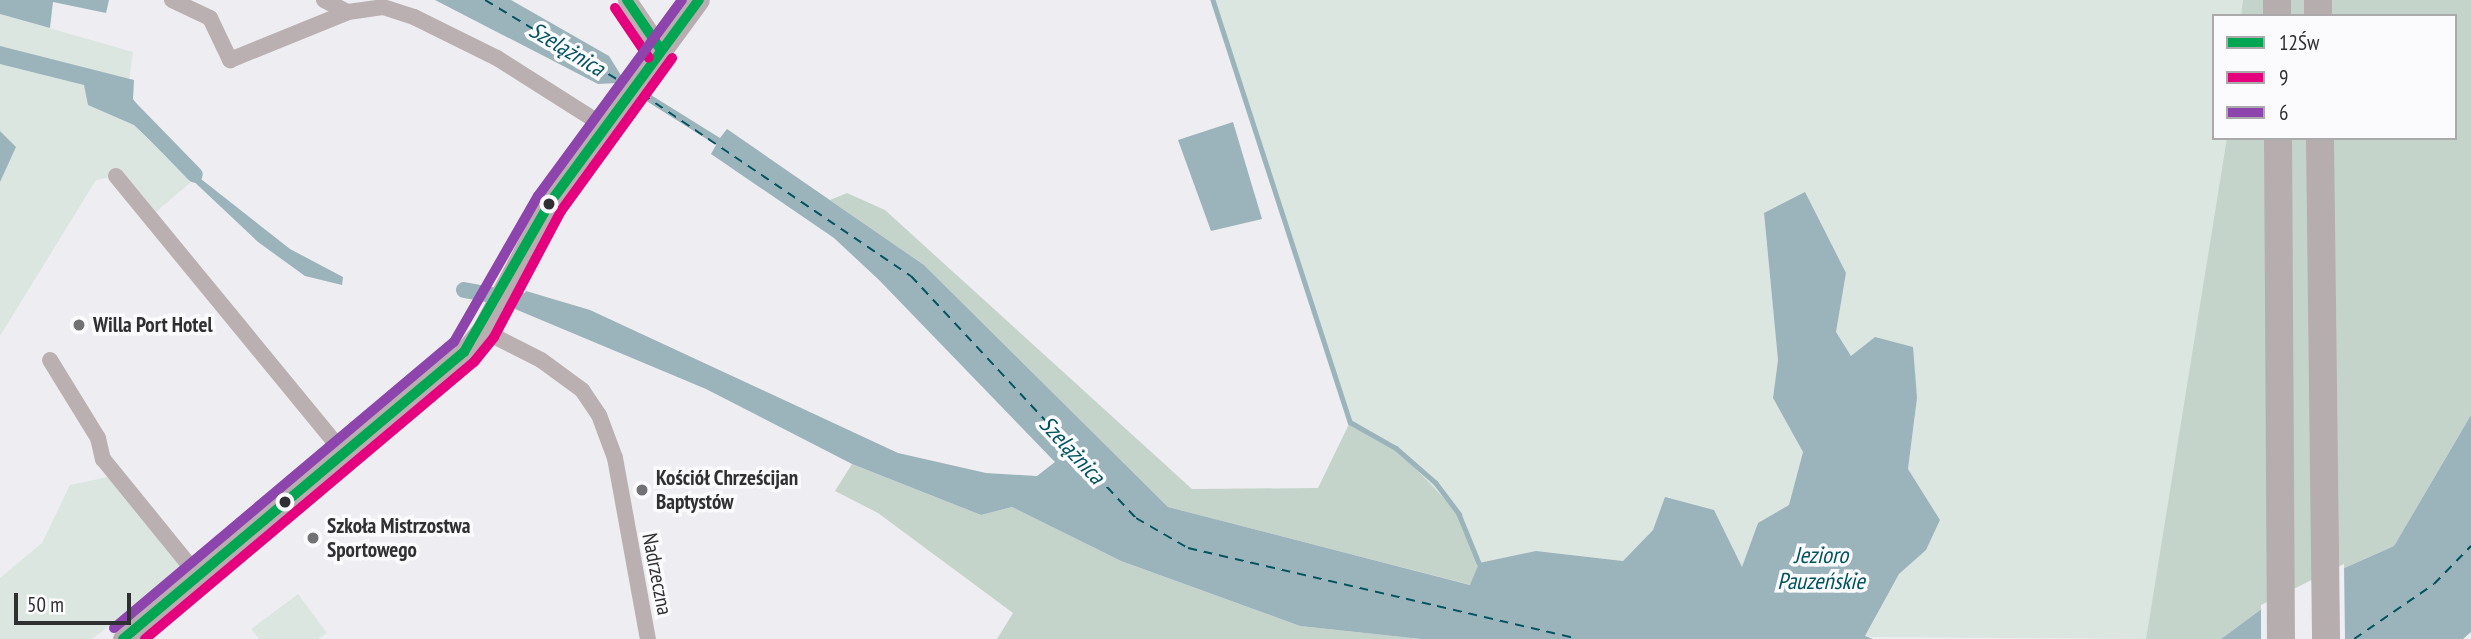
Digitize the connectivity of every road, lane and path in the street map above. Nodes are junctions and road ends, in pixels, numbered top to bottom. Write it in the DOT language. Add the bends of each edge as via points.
graph roads {
  1 [pos="172,0"];
  2 [pos="324,0"];
  3 [pos="627,0"];
  4 [pos="699,0"];
  5 [pos="348,12"];
  6 [pos="655,58"];
  7 [pos="607,122"];
  8 [pos="2278,140"];
  9 [pos="2320,140"];
  10 [pos="116,176"];
  11 [pos="482,330"];
  12 [pos="50,360"];
  13 [pos="346,456"];
  14 [pos="198,576"];
  15 [pos="123,639"];
  16 [pos="648,639"];
  17 [pos="2281,639"];
  18 [pos="2326,639"];
  1 -- 5 [label="street" via="210,18 230,60"];
  2 -- 5 [label="street"];
  3 -- 6 [label="street"];
  4 -- 6 [label="main road"];
  5 -- 7 [label="street" via="383,7 405,13 497,58"];
  6 -- 7 [label="main road"];
  7 -- 11 [label="main road" via="527,239"];
  8 -- 17 [label="highway"];
  9 -- 18 [label="highway"];
  10 -- 13 [label="street"];
  11 -- 13 [label="main road"];
  11 -- 16 [label="street, Nadrzeczna" via="541,360 582,390 599,415 615,458"];
  12 -- 14 [label="street" via="98,438 103,459"];
  13 -- 14 [label="main road"];
  14 -- 15 [label="main road"];
}
